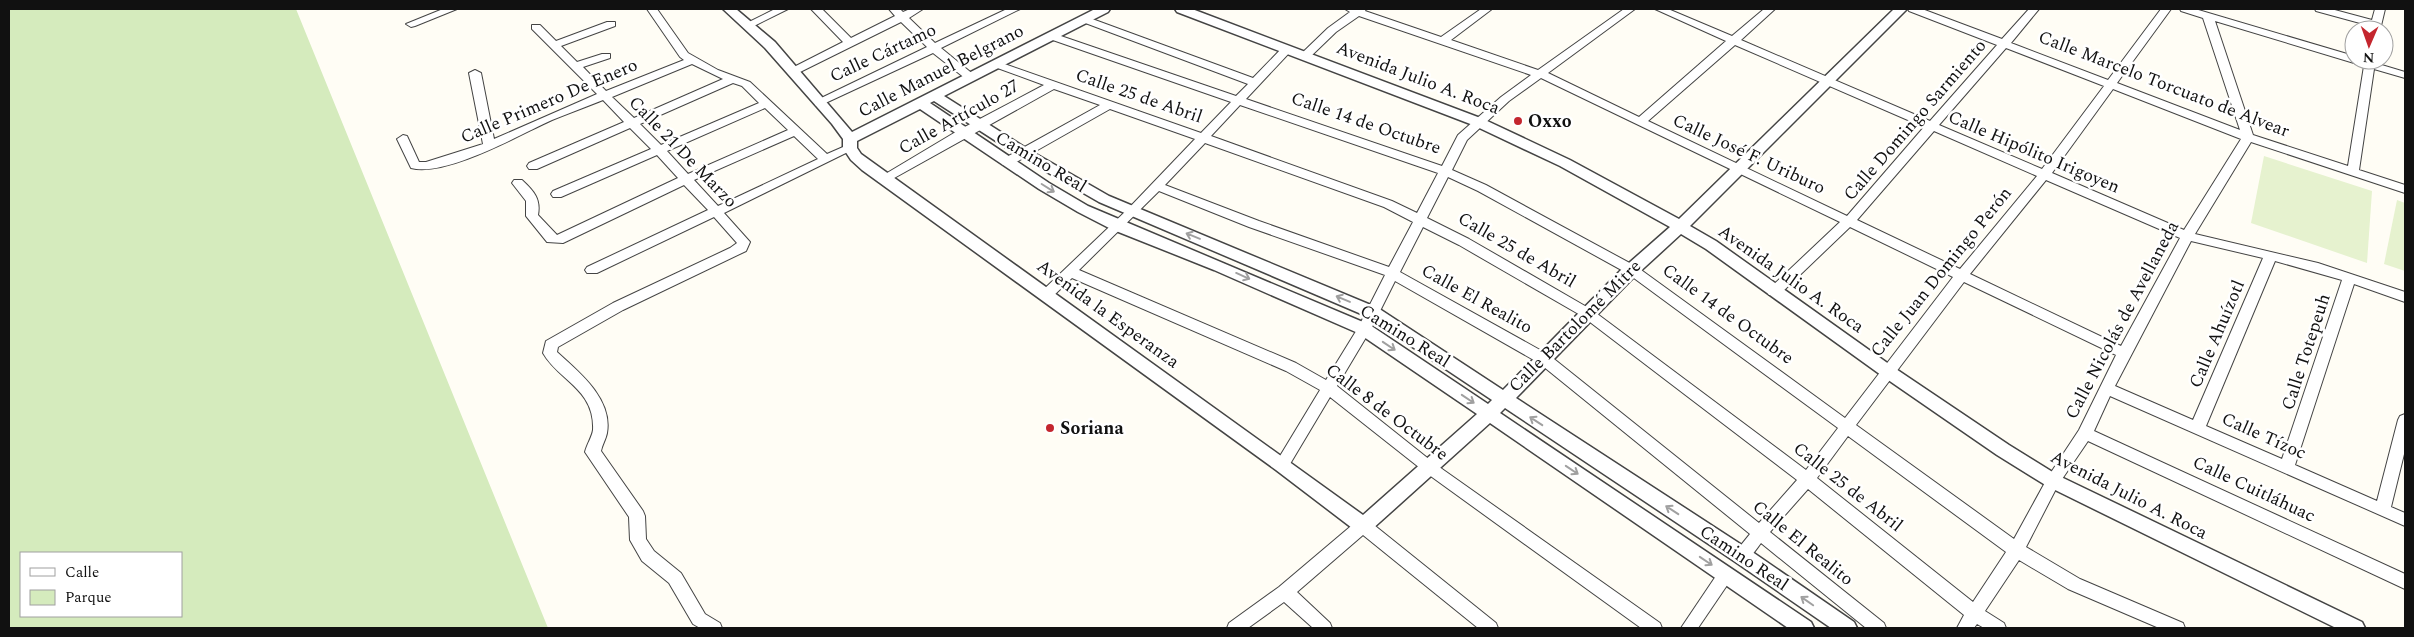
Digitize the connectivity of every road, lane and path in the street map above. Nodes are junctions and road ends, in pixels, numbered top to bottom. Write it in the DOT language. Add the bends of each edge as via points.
graph roads {
  1 [pos="452,9"];
  2 [pos="652,9"];
  3 [pos="729,9"];
  4 [pos="783,9"];
  5 [pos="816,9"];
  6 [pos="918,9"];
  7 [pos="1015,9"];
  8 [pos="1104,9"];
  9 [pos="1181,9"];
  10 [pos="1487,9"];
  11 [pos="1630,9"];
  12 [pos="1660,9"];
  13 [pos="1770,9"];
  14 [pos="1901,9"];
  15 [pos="1913,9"];
  16 [pos="2034,9"];
  17 [pos="2166,9"];
  18 [pos="2185,9"];
  19 [pos="2320,9"];
  20 [pos="1356,10"];
  21 [pos="898,13"];
  22 [pos="2208,17"];
  23 [pos="1084,19"];
  24 [pos="2354,20"];
  25 [pos="411,24"];
  26 [pos="611,24"];
  27 [pos="748,25"];
  28 [pos="536,27"];
  29 [pos="1051,36"];
  30 [pos="1444,40"];
  31 [pos="1733,41"];
  32 [pos="850,43"];
  33 [pos="2006,43"];
  34 [pos="554,45"];
  35 [pos="934,48"];
  36 [pos="1287,49"];
  37 [pos="2344,55"];
  38 [pos="606,56"];
  39 [pos="1305,56"];
  40 [pos="691,61"];
  41 [pos="996,64"];
  42 [pos="576,66"];
  43 [pos="2368,70"];
  44 [pos="2391,70"];
  45 [pos="792,72"];
  46 [pos="475,73"];
  47 [pos="1540,74"];
  48 [pos="2405,75"];
  49 [pos="970,77"];
  50 [pos="733,79"];
  51 [pos="1829,82"];
  52 [pos="1256,83"];
  53 [pos="2111,84"];
  54 [pos="1051,86"];
  55 [pos="604,96"];
  56 [pos="935,96"];
  57 [pos="1238,101"];
  58 [pos="819,103"];
  59 [pos="920,103"];
  60 [pos="768,104"];
  61 [pos="1108,105"];
  62 [pos="1478,122"];
  63 [pos="1640,122"];
  64 [pos="632,124"];
  65 [pos="978,125"];
  66 [pos="1931,126"];
  67 [pos="796,131"];
  68 [pos="963,133"];
  69 [pos="2248,137"];
  70 [pos="403,139"];
  71 [pos="1203,139"];
  72 [pos="850,144"];
  73 [pos="489,145"];
  74 [pos="658,149"];
  75 [pos="1024,153"];
  76 [pos="825,159"];
  77 [pos="1007,162"];
  78 [pos="418,166"];
  79 [pos="533,166"];
  80 [pos="1739,169"];
  81 [pos="1444,171"];
  82 [pos="2353,171"];
  83 [pos="2044,175"];
  84 [pos="686,179"];
  85 [pos="883,179"];
  86 [pos="518,183"];
  87 [pos="1157,186"];
  88 [pos="2405,188"];
  89 [pos="557,194"];
  90 [pos="716,212"];
  91 [pos="1132,212"];
  92 [pos="1420,219"];
  93 [pos="1849,221"];
  94 [pos="1116,225"];
  95 [pos="1680,227"];
  96 [pos="2188,236"];
  97 [pos="2271,255"];
  98 [pos="592,270"];
  99 [pos="1632,270"];
  100 [pos="1071,272"];
  101 [pos="1392,274"];
  102 [pos="1962,275"];
  103 [pos="2350,277"];
  104 [pos="1774,292"];
  105 [pos="1046,295"];
  106 [pos="2405,297"];
  107 [pos="1372,312"];
  108 [pos="1587,313"];
  109 [pos="1364,329"];
  110 [pos="2124,353"];
  111 [pos="1544,360"];
  112 [pos="1887,371"];
  113 [pos="2106,388"];
  114 [pos="1330,389"];
  115 [pos="1503,399"];
  116 [pos="1488,413"];
  117 [pos="2405,420"];
  118 [pos="1846,424"];
  119 [pos="2198,427"];
  120 [pos="2085,433"];
  121 [pos="1282,465"];
  122 [pos="2288,467"];
  123 [pos="1430,468"];
  124 [pos="1807,479"];
  125 [pos="2053,481"];
  126 [pos="2383,509"];
  127 [pos="2405,520"];
  128 [pos="1363,526"];
  129 [pos="1761,533"];
  130 [pos="2016,550"];
  131 [pos="1741,555"];
  132 [pos="1726,575"];
  133 [pos="2405,582"];
  134 [pos="1284,592"];
  135 [pos="1976,614"];
  136 [pos="2173,627"];
  137 [pos="714,628"];
  138 [pos="1235,628"];
  139 [pos="1324,628"];
  140 [pos="1490,628"];
  141 [pos="1654,628"];
  142 [pos="1689,628"];
  143 [pos="1804,628"];
  144 [pos="1847,628"];
  145 [pos="1878,628"];
  146 [pos="1965,628"];
  147 [pos="1998,628"];
  148 [pos="2355,628"];
  1 -- 25 [label="street"];
  2 -- 40 [label="street"];
  3 -- 27 [label="street, Avenida la Esperanza"];
  4 -- 27 [label="street"];
  5 -- 32 [label="street"];
  6 -- 21 [label="street"];
  7 -- 35 [label="street, Calle Cártamo"];
  8 -- 23 [label="street, Calle Manuel Belgrano"];
  9 -- 36 [label="street, Avenida Julio A. Roca"];
  10 -- 30 [label="street"];
  11 -- 47 [label="street"];
  12 -- 31 [label="street, Calle Hipólito Irigoyen"];
  13 -- 31 [label="street"];
  14 -- 51 [label="street, Calle Bartolomé Mitre"];
  15 -- 33 [label="street, Calle Marcelo Torcuato de Alvear"];
  16 -- 33 [label="street, Calle Domingo Sarmiento"];
  17 -- 53 [label="street, Calle Juan Domingo Perón"];
  18 -- 22 [label="street"];
  19 -- 24 [label="street"];
  20 -- 30 [label="street, Calle José F. Uriburo"];
  20 -- 39 [label="street"];
  21 -- 32 [label="street"];
  21 -- 35 [label="street"];
  22 -- 37 [label="street"];
  22 -- 69 [label="street"];
  23 -- 29 [label="street, Calle Manuel Belgrano"];
  23 -- 52 [label="street"];
  26 -- 34 [label="street"];
  27 -- 45 [label="street, Avenida la Esperanza"];
  28 -- 34 [label="street, Calle 21 De Marzo"];
  29 -- 41 [label="street, Calle Manuel Belgrano"];
  29 -- 57 [label="street, Calle 14 de Octubre"];
  30 -- 47 [label="street, Calle José F. Uriburo"];
  31 -- 51 [label="street, Calle Hipólito Irigoyen"];
  31 -- 63 [label="street"];
  32 -- 45 [label="street"];
  33 -- 53 [label="street, Calle Marcelo Torcuato de Alvear"];
  33 -- 66 [label="street, Calle Domingo Sarmiento"];
  34 -- 42 [label="street, Calle 21 De Marzo"];
  35 -- 49 [label="street"];
  35 -- 58 [label="street, Calle Cártamo"];
  36 -- 39 [label="street, Avenida Julio A. Roca"];
  36 -- 52 [label="street"];
  38 -- 42 [label="street"];
  39 -- 62 [label="street, Avenida Julio A. Roca"];
  40 -- 50 [label="street"];
  40 -- 55 [label="street, Calle Primero De Enero"];
  41 -- 49 [label="street, Calle Manuel Belgrano"];
  41 -- 54 [label="street, Calle 25 de Abril"];
  42 -- 55 [label="street, Calle 21 De Marzo"];
  43 -- 82 [label="street"];
  44 -- 48 [label="street"];
  45 -- 58 [label="street, Avenida la Esperanza"];
  46 -- 73 [label="street"];
  47 -- 62 [label="street"];
  47 -- 63 [label="street, Calle José F. Uriburo"];
  49 -- 56 [label="street, Calle Manuel Belgrano"];
  50 -- 60 [label="street" via="746,84"];
  50 -- 64 [label="street"];
  51 -- 66 [label="street, Calle Hipólito Irigoyen"];
  51 -- 80 [label="street, Calle Bartolomé Mitre"];
  52 -- 57 [label="street"];
  53 -- 69 [label="street, Calle Marcelo Torcuato de Alvear"];
  53 -- 83 [label="street, Calle Juan Domingo Perón"];
  54 -- 61 [label="street, Calle 25 de Abril"];
  54 -- 65 [label="street, Calle Artículo 27"];
  55 -- 64 [label="street, Calle 21 De Marzo"];
  55 -- 73 [label="street, Calle Primero De Enero"];
  56 -- 59 [label="street, Calle Manuel Belgrano"];
  56 -- 65 [label="street, Camino Real"];
  57 -- 71 [label="street"];
  57 -- 81 [label="street, Calle 14 de Octubre"];
  58 -- 72 [label="street, Avenida la Esperanza"];
  59 -- 68 [label="street, Camino Real"];
  59 -- 72 [label="street, Calle Manuel Belgrano"];
  60 -- 67 [label="street"];
  60 -- 74 [label="street"];
  61 -- 71 [label="street, Calle 25 de Abril"];
  61 -- 75 [label="street"];
  62 -- 81 [label="street" via="1462,138"];
  62 -- 95 [label="street, Avenida Julio A. Roca" via="1565,163"];
  63 -- 80 [label="street, Calle José F. Uriburo"];
  64 -- 74 [label="street, Calle 21 De Marzo"];
  64 -- 79 [label="street"];
  65 -- 68 [label="street, Calle Artículo 27"];
  65 -- 75 [label="street, Camino Real"];
  66 -- 83 [label="street, Calle Hipólito Irigoyen"];
  66 -- 93 [label="street, Calle Domingo Sarmiento"];
  67 -- 76 [label="street"];
  67 -- 84 [label="street"];
  68 -- 77 [label="street, Camino Real"];
  68 -- 85 [label="street, Calle Artículo 27"];
  69 -- 82 [label="street, Calle Marcelo Torcuato de Alvear"];
  69 -- 96 [label="street, Calle Nicolás de Avellaneda"];
  70 -- 78 [label="street"];
  71 -- 87 [label="street"];
  71 -- 92 [label="street, Calle 25 de Abril"];
  72 -- 76 [label="street"];
  72 -- 85 [label="street, Avenida la Esperanza" via="856,157"];
  73 -- 78 [label="street, Calle Primero De Enero" via="465,155"];
  74 -- 84 [label="street, Calle 21 De Marzo"];
  74 -- 89 [label="street"];
  75 -- 77 [label="street"];
  75 -- 91 [label="street, Camino Real"];
  76 -- 90 [label="street"];
  77 -- 94 [label="street, Camino Real, one-way" via="1064,198"];
  80 -- 93 [label="street, Calle José F. Uriburo"];
  80 -- 95 [label="street, Calle Bartolomé Mitre"];
  81 -- 92 [label="street"];
  81 -- 99 [label="street, Calle 14 de Octubre" via="1482,188"];
  82 -- 88 [label="street, Calle Marcelo Torcuato de Alvear"];
  83 -- 96 [label="street, Calle Hipólito Irigoyen"];
  83 -- 102 [label="street, Calle Juan Domingo Perón"];
  84 -- 86 [label="street" via="554,240 532,216 533,198"];
  84 -- 90 [label="street, Calle 21 De Marzo"];
  85 -- 105 [label="street, Avenida la Esperanza"];
  87 -- 91 [label="street"];
  87 -- 101 [label="street, Calle El Realito"];
  90 -- 98 [label="street"];
  90 -- 137 [label="street, Calle 21 De Marzo" via="744,242 740,248 604,314 551,345 550,353 598,406 600,430 593,452 637,516 638,540 648,556 674,578 699,619"];
  91 -- 94 [label="street"];
  107 -- 91 [label="street, Camino Real, one-way"];
  92 -- 101 [label="street"];
  92 -- 108 [label="street, Calle 25 de Abril"];
  93 -- 102 [label="street, Calle José F. Uriburo"];
  93 -- 104 [label="street, Calle Domingo Sarmiento"];
  94 -- 100 [label="street"];
  94 -- 109 [label="street, Camino Real, one-way"];
  95 -- 99 [label="street, Calle Bartolomé Mitre"];
  95 -- 104 [label="street, Avenida Julio A. Roca" via="1711,245"];
  96 -- 97 [label="street, Calle Hipólito Irigoyen"];
  96 -- 110 [label="street, Calle Nicolás de Avellaneda"];
  97 -- 103 [label="street, Calle Hipólito Irigoyen"];
  97 -- 119 [label="street, Calle Ahuízotl"];
  99 -- 108 [label="street, Calle Bartolomé Mitre"];
  99 -- 118 [label="street, Calle 14 de Octubre"];
  100 -- 105 [label="street"];
  100 -- 114 [label="street, Calle 8 de Octubre" via="1291,367"];
  101 -- 107 [label="street"];
  101 -- 111 [label="street, Calle El Realito" via="1489,326"];
  102 -- 110 [label="street, Calle José F. Uriburo"];
  102 -- 112 [label="street, Calle Juan Domingo Perón"];
  103 -- 106 [label="street, Calle Hipólito Irigoyen"];
  103 -- 122 [label="street, Calle Totepeuh"];
  104 -- 112 [label="street, Avenida Julio A. Roca"];
  105 -- 121 [label="street, Avenida la Esperanza"];
  107 -- 109 [label="street"];
  107 -- 115 [label="street, Camino Real"];
  108 -- 111 [label="street, Calle Bartolomé Mitre"];
  108 -- 124 [label="street, Calle 25 de Abril"];
  109 -- 114 [label="street"];
  109 -- 116 [label="street, Camino Real, one-way"];
  110 -- 113 [label="street, Calle Nicolás de Avellaneda"];
  111 -- 115 [label="street, Calle Bartolomé Mitre"];
  111 -- 129 [label="street, Calle El Realito"];
  112 -- 118 [label="street, Calle Juan Domingo Perón"];
  112 -- 125 [label="street, Avenida Julio A. Roca"];
  113 -- 119 [label="street, Calle Tízoc"];
  113 -- 120 [label="street, Calle Nicolás de Avellaneda"];
  114 -- 121 [label="street"];
  114 -- 123 [label="street, Calle 8 de Octubre"];
  115 -- 116 [label="street, Calle Bartolomé Mitre"];
  131 -- 115 [label="street, Camino Real, one-way"];
  116 -- 123 [label="street, Calle Bartolomé Mitre"];
  116 -- 132 [label="street, Camino Real, one-way"];
  117 -- 126 [label="street"];
  118 -- 124 [label="street, Calle Juan Domingo Perón"];
  118 -- 130 [label="street, Calle 14 de Octubre"];
  119 -- 122 [label="street, Calle Tízoc"];
  120 -- 125 [label="street, Calle Nicolás de Avellaneda"];
  120 -- 133 [label="street, Calle Cuitláhuac"];
  121 -- 128 [label="street, Avenida la Esperanza"];
  122 -- 126 [label="street, Calle Tízoc"];
  123 -- 128 [label="street, Calle Bartolomé Mitre"];
  123 -- 141 [label="street, Calle 8 de Octubre"];
  124 -- 129 [label="street, Calle Juan Domingo Perón"];
  124 -- 135 [label="street, Calle 25 de Abril"];
  125 -- 130 [label="street, Calle Nicolás de Avellaneda"];
  125 -- 148 [label="street, Avenida Julio A. Roca"];
  126 -- 127 [label="street, Calle Tízoc"];
  128 -- 134 [label="street, Calle Bartolomé Mitre"];
  128 -- 140 [label="street, Avenida la Esperanza"];
  129 -- 131 [label="street, Calle Juan Domingo Perón"];
  129 -- 145 [label="street, Calle El Realito"];
  130 -- 135 [label="street, Calle Nicolás de Avellaneda"];
  130 -- 136 [label="street, Calle 14 de Octubre" via="2074,584"];
  144 -- 131 [label="street, Camino Real, one-way"];
  132 -- 142 [label="street"];
  132 -- 143 [label="street, Camino Real"];
  134 -- 138 [label="street, Calle Bartolomé Mitre"];
  134 -- 139 [label="street"];
  135 -- 146 [label="street, Calle Nicolás de Avellaneda"];
  135 -- 147 [label="street, Calle 25 de Abril"];
}
